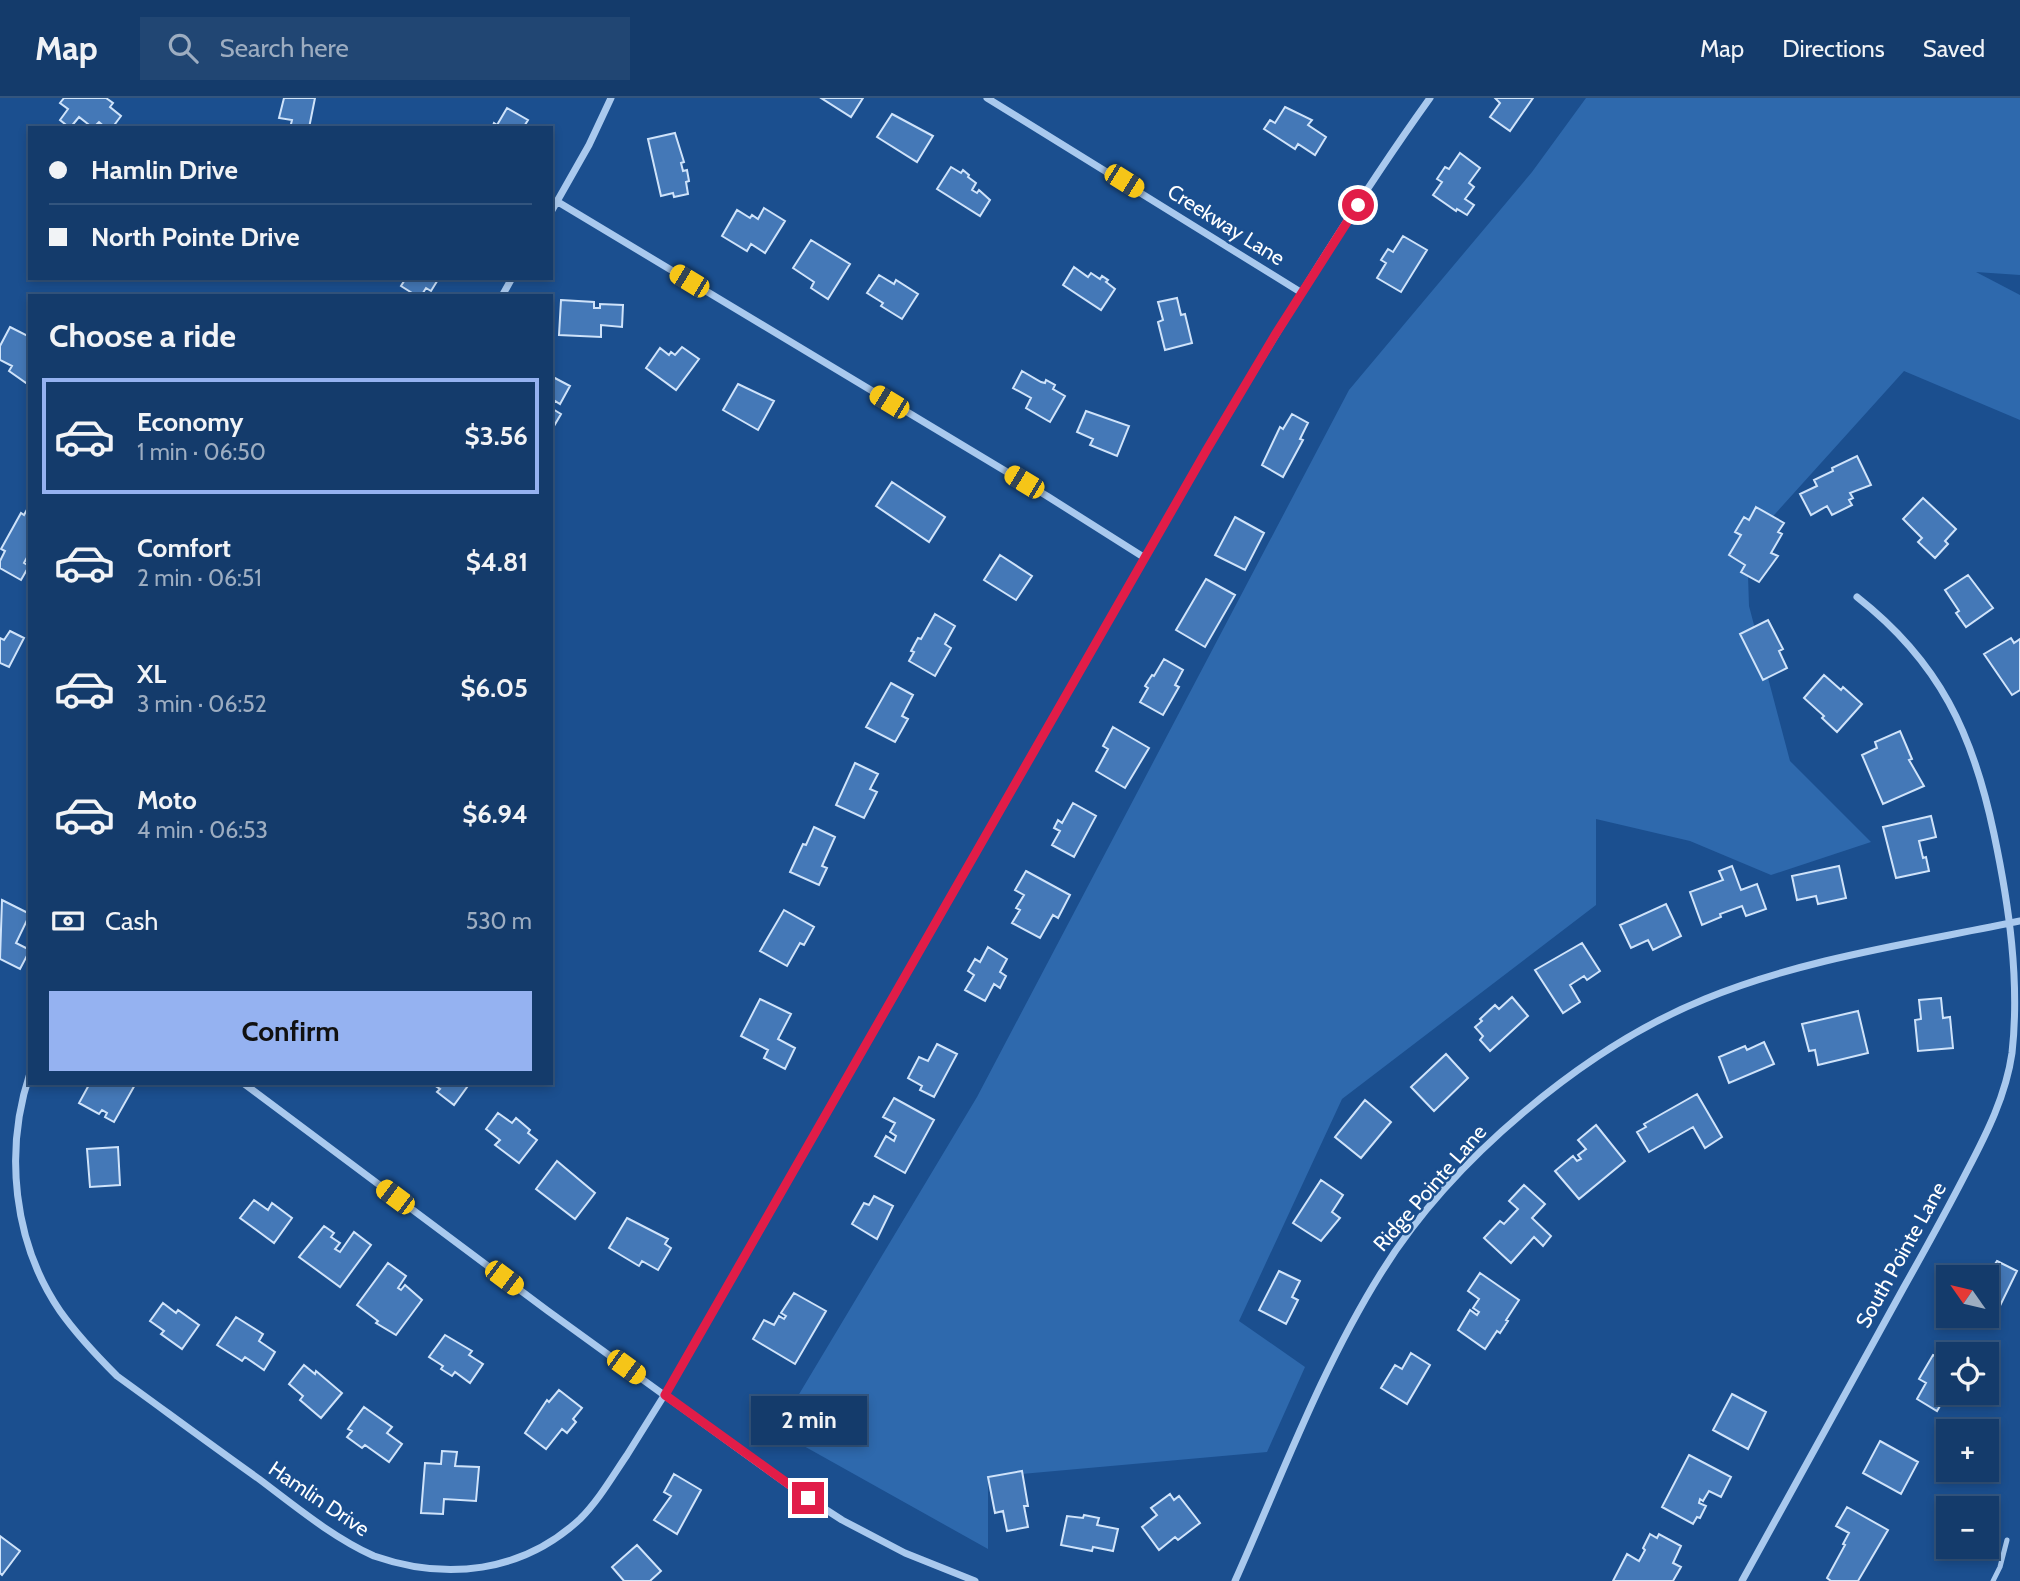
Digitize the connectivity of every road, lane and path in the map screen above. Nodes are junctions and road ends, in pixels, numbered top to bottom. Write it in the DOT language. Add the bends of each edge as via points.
graph roads {
  1 [pos="611,98"];
  2 [pos="987,98"];
  3 [pos="1430,98"];
  4 [pos="558,201"];
  5 [pos="553,209"];
  6 [pos="1302,293"];
  7 [pos="1145,558"];
  8 [pos="1857,597"];
  9 [pos="2020,921"];
  10 [pos="2010,923"];
  11 [pos="28,1079"];
  12 [pos="246,1085"];
  13 [pos="665,1395"];
  14 [pos="2007,1540"];
  15 [pos="975,1581"];
  16 [pos="1235,1581"];
  17 [pos="1742,1581"];
  18 [pos="1993,1581"];
  1 -- 4 [label="street"];
  2 -- 6 [label="street, Creekway Lane"];
  3 -- 6 [label="street, Hamlin Drive"];
  4 -- 5 [label="street"];
  4 -- 7 [label="street"];
  6 -- 7 [label="street, Hamlin Drive"];
  7 -- 13 [label="street, Hamlin Drive"];
  8 -- 10 [label="street, South Pointe Lane" via="1913,650 1951,705 1983,784"];
  9 -- 10 [label="street, Ridge Pointe Lane"];
  10 -- 16 [label="street, Ridge Pointe Lane" via="1828,960 1705,999 1604,1052 1503,1130 1414,1226 1355,1317"];
  10 -- 17 [label="street, South Pointe Lane" via="2016,1017 2010,1066 1991,1124"];
  11 -- 13 [label="street, Hamlin Drive" via="16,1139 21,1217 28,1245 60,1310 117,1376 328,1530 372,1555 427,1572 456,1573 489,1569 536,1550 581,1518 601,1495"];
  12 -- 13 [label="street"];
  13 -- 15 [label="street" via="842,1520 905,1553"];
  14 -- 18 [label="lane"];
}
